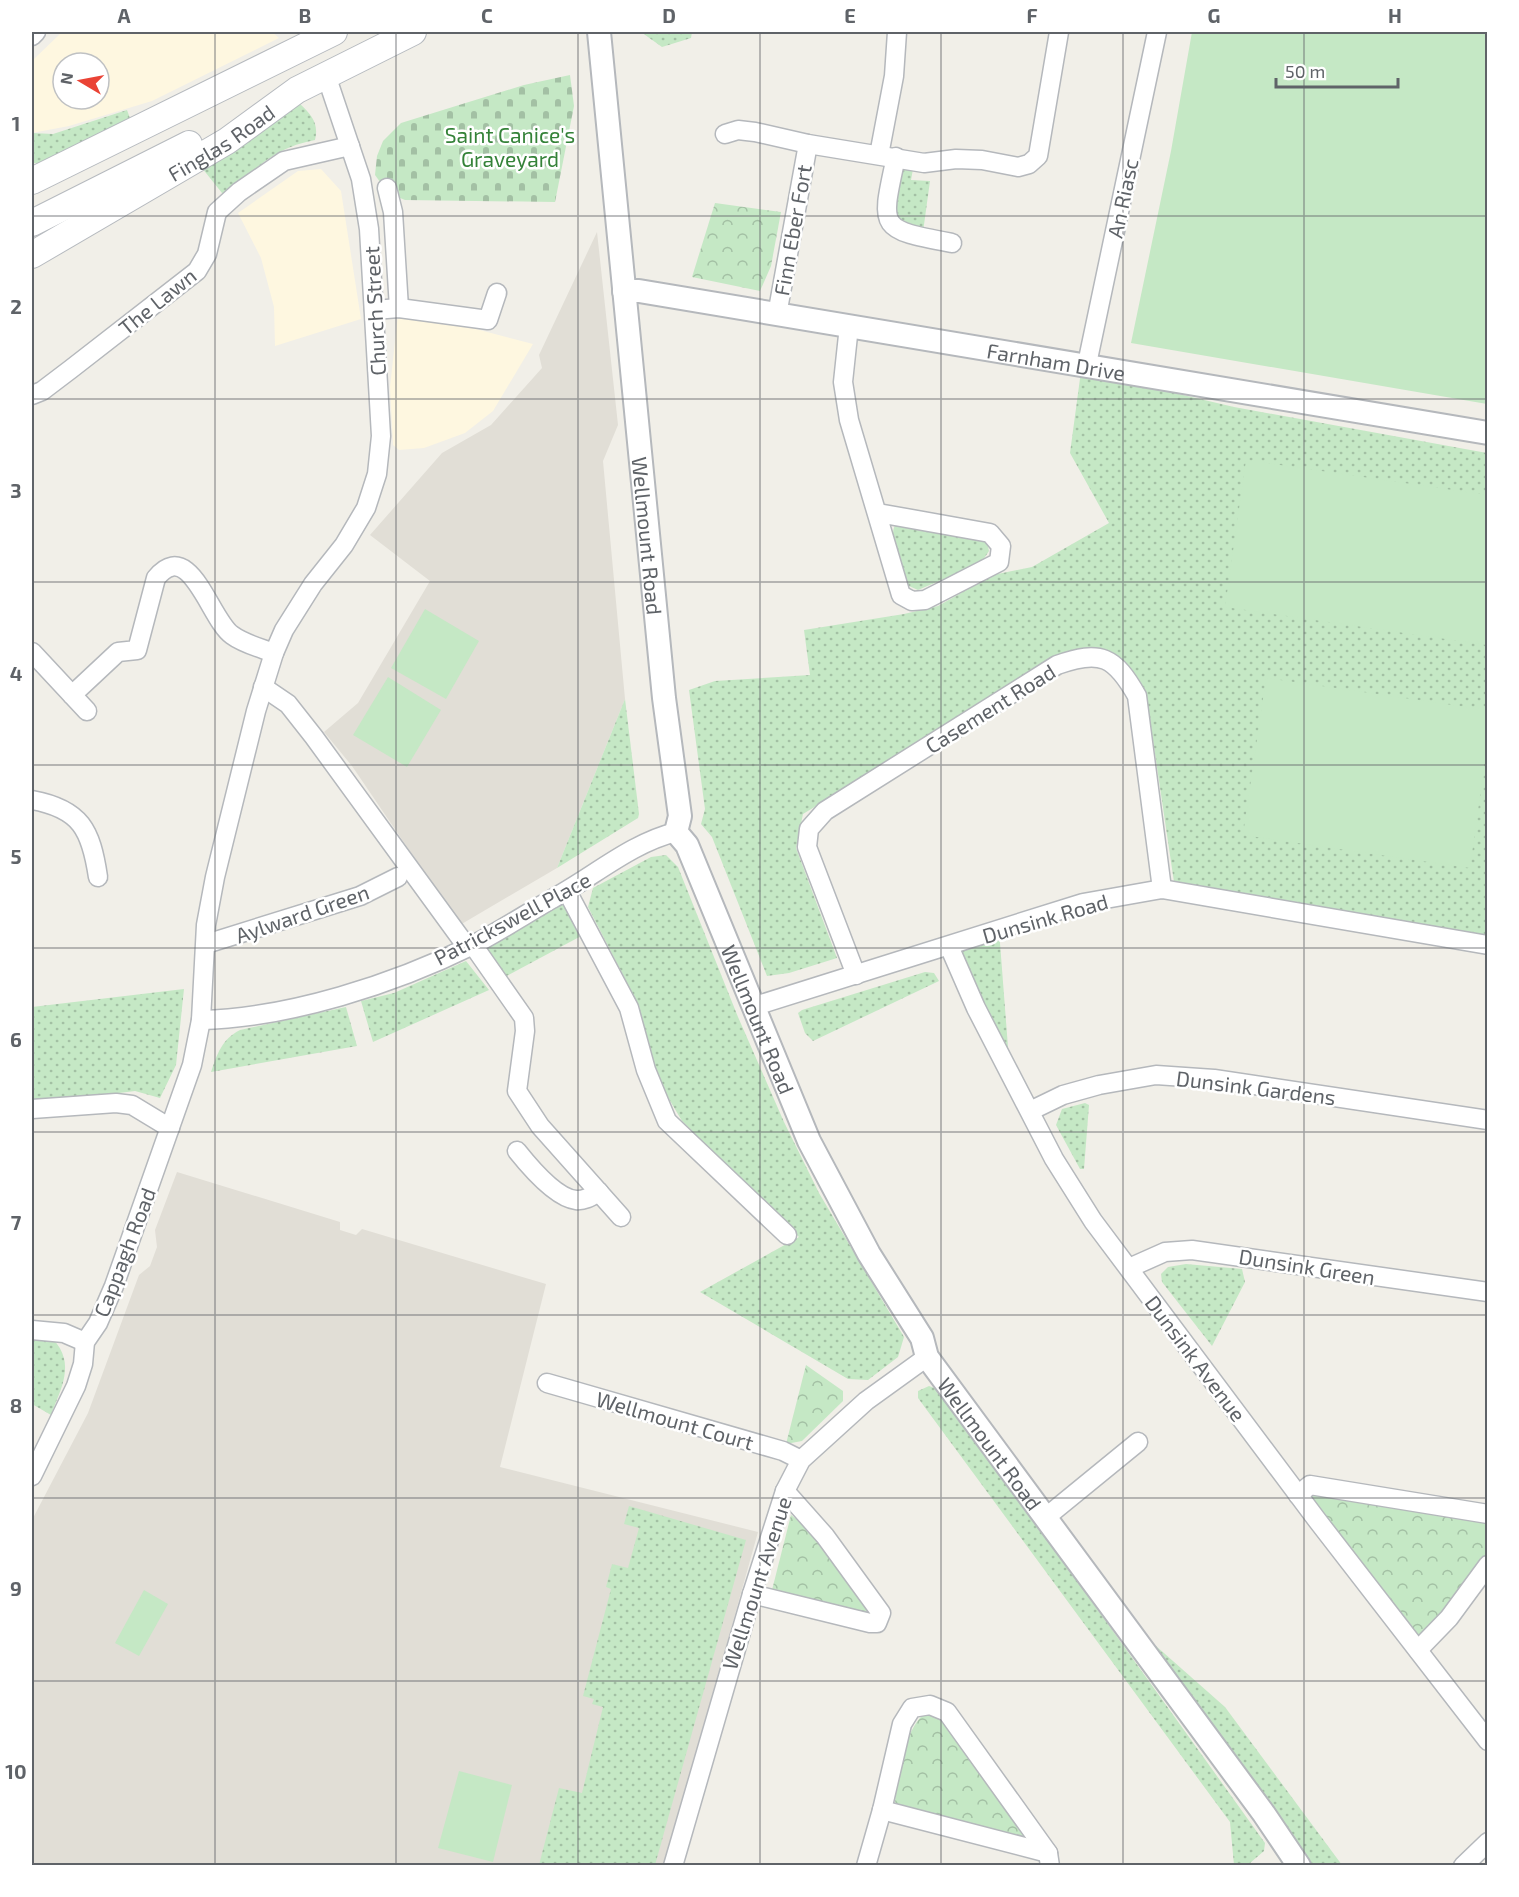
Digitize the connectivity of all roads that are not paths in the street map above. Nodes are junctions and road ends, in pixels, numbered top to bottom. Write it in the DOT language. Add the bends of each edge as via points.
graph roads {
  1 [pos="36,32"];
  2 [pos="334,32"];
  3 [pos="413,32"];
  4 [pos="599,32"];
  5 [pos="897,32"];
  6 [pos="1059,32"];
  7 [pos="1157,32"];
  8 [pos="32,36"];
  9 [pos="326,75"];
  10 [pos="297,90"];
  11 [pos="724,134"];
  12 [pos="808,144"];
  13 [pos="350,146"];
  14 [pos="888,156"];
  15 [pos="35,176"];
  16 [pos="387,188"];
  17 [pos="32,223"];
  18 [pos="952,243"];
  19 [pos="32,255"];
  20 [pos="624,291"];
  21 [pos="497,293"];
  22 [pos="399,308"];
  23 [pos="374,310"];
  24 [pos="777,315"];
  25 [pos="849,326"];
  26 [pos="1087,364"];
  27 [pos="32,395"];
  28 [pos="1488,433"];
  29 [pos="878,513"];
  30 [pos="32,652"];
  31 [pos="274,653"];
  32 [pos="263,687"];
  33 [pos="72,695"];
  34 [pos="87,711"];
  35 [pos="32,800"];
  36 [pos="676,832"];
  37 [pos="98,877"];
  38 [pos="398,878"];
  39 [pos="1162,889"];
  40 [pos="567,891"];
  41 [pos="206,944"];
  42 [pos="1488,945"];
  43 [pos="470,946"];
  44 [pos="949,946"];
  45 [pos="856,975"];
  46 [pos="752,1007"];
  47 [pos="201,1020"];
  48 [pos="32,1109"];
  49 [pos="1030,1111"];
  50 [pos="1488,1120"];
  51 [pos="170,1128"];
  52 [pos="517,1151"];
  53 [pos="599,1192"];
  54 [pos="621,1217"];
  55 [pos="787,1235"];
  56 [pos="1129,1268"];
  57 [pos="1488,1292"];
  58 [pos="32,1330"];
  59 [pos="85,1342"];
  60 [pos="927,1357"];
  61 [pos="547,1383"];
  62 [pos="1138,1442"];
  63 [pos="801,1460"];
  64 [pos="32,1476"];
  65 [pos="785,1491"];
  66 [pos="1298,1495"];
  67 [pos="1488,1514"];
  68 [pos="1045,1518"];
  69 [pos="1488,1565"];
  70 [pos="752,1594"];
  71 [pos="1418,1650"];
  72 [pos="1488,1741"];
  73 [pos="882,1810"];
  74 [pos="1488,1842"];
  75 [pos="1049,1859"];
  76 [pos="1294,1864"];
  77 [pos="673,1866"];
  78 [pos="866,1866"];
  79 [pos="1463,1866"];
  1 -- 8 [label="street"];
  2 -- 15 [label="main road, Finglas Road"];
  3 -- 9 [label="main road, Finglas Road"];
  4 -- 20 [label="street, Wellmount Road"];
  5 -- 14 [label="street"];
  6 -- 14 [label="street, Finn Eber Fort" via="1038,156 1029,164 1018,167 956,159 924,163"];
  7 -- 26 [label="street, An Riasc"];
  9 -- 10 [label="main road, Finglas Road"];
  9 -- 13 [label="street, Church Street"];
  10 -- 17 [label="main road"];
  10 -- 19 [label="main road, Finglas Road" via="227,141"];
  11 -- 12 [label="street, Finn Eber Fort" via="738,130 755,132"];
  12 -- 14 [label="street, Finn Eber Fort"];
  12 -- 24 [label="street, Finn Eber Fort"];
  13 -- 23 [label="street, Church Street" via="361,180 369,229"];
  13 -- 27 [label="street, The Lawn" via="284,161 239,192 217,212 207,254 197,271"];
  14 -- 18 [label="street" via="886,217 906,234"];
  16 -- 22 [label="street" via="393,212"];
  20 -- 24 [label="street, Farnham Drive"];
  20 -- 36 [label="street, Wellmount Road" via="663,687 680,816"];
  21 -- 22 [label="street" via="488,320"];
  22 -- 23 [label="street"];
  23 -- 31 [label="street, Church Street" via="381,436 377,474 366,508 344,545 307,593"];
  24 -- 25 [label="street, Farnham Drive"];
  25 -- 26 [label="street, Farnham Drive"];
  25 -- 29 [label="street" via="843,382 849,420"];
  26 -- 28 [label="street, Farnham Drive"];
  29 -- 29 [label="street" via="901,595 912,601 925,600 999,562 1001,546 990,533"];
  30 -- 33 [label="street"];
  31 -- 32 [label="street, Church Street"];
  31 -- 33 [label="street" via="232,635 218,621 196,579 186,569 170,567 156,578 137,650 118,652"];
  32 -- 41 [label="street, Cappagh Road" via="215,877"];
  32 -- 43 [label="street" via="288,704 314,736"];
  33 -- 34 [label="street"];
  35 -- 37 [label="street" via="53,804 84,825 93,845"];
  36 -- 40 [label="street, Patrickswell Place" via="652,838"];
  36 -- 46 [label="street, Wellmount Road" via="687,845"];
  38 -- 41 [label="street, Aylward Green" via="360,896"];
  39 -- 42 [label="street, Dunsink Road"];
  39 -- 44 [label="street, Dunsink Road" via="1083,903"];
  39 -- 45 [label="street, Casement Road" via="1137,696 1122,670 1111,660 1079,657 1057,665 835,805 809,829 807,847"];
  40 -- 43 [label="street, Patrickswell Place"];
  40 -- 55 [label="street" via="629,1008 646,1070 667,1121"];
  41 -- 47 [label="street, Cappagh Road"];
  43 -- 47 [label="street, Patrickswell Place" via="362,988 296,1007"];
  43 -- 53 [label="street" via="524,1018 517,1090 540,1126"];
  44 -- 45 [label="street, Dunsink Road"];
  44 -- 49 [label="street, Dunsink Avenue" via="976,1008"];
  45 -- 46 [label="street, Dunsink Road"];
  46 -- 60 [label="street, Wellmount Road" via="809,1141 869,1254 922,1338"];
  47 -- 51 [label="street, Cappagh Road" via="192,1065"];
  48 -- 51 [label="street" via="132,1105"];
  49 -- 50 [label="street, Dunsink Gardens" via="1081,1090 1156,1075 1214,1079"];
  49 -- 56 [label="street, Dunsink Avenue" via="1054,1159 1093,1221"];
  51 -- 59 [label="street, Cappagh Road" via="114,1286"];
  52 -- 53 [label="street" via="532,1171 574,1201"];
  53 -- 54 [label="street"];
  56 -- 57 [label="street, Dunsink Green" via="1165,1252 1192,1250"];
  56 -- 66 [label="street, Dunsink Avenue"];
  58 -- 59 [label="street" via="64,1333"];
  59 -- 64 [label="street, Cappagh Road" via="76,1386"];
  60 -- 63 [label="street, Wellmount Avenue" via="866,1401"];
  60 -- 68 [label="street, Wellmount Road"];
  61 -- 63 [label="street, Wellmount Court" via="783,1450"];
  62 -- 68 [label="street"];
  63 -- 65 [label="street, Wellmount Avenue"];
  65 -- 70 [label="street, Wellmount Avenue"];
  65 -- 70 [label="street" via="825,1536 881,1613 877,1623 870,1623"];
  66 -- 67 [label="street" via="1310,1485"];
  66 -- 71 [label="street, Dunsink Avenue"];
  68 -- 76 [label="street, Wellmount Road" via="1264,1814"];
  69 -- 71 [label="street" via="1449,1618"];
  70 -- 77 [label="street, Wellmount Avenue"];
  71 -- 72 [label="street, Dunsink Avenue"];
  73 -- 75 [label="street"];
  73 -- 75 [label="street" via="902,1724 912,1708 930,1705 947,1712"];
  73 -- 78 [label="street"];
  74 -- 79 [label="street"];
}
